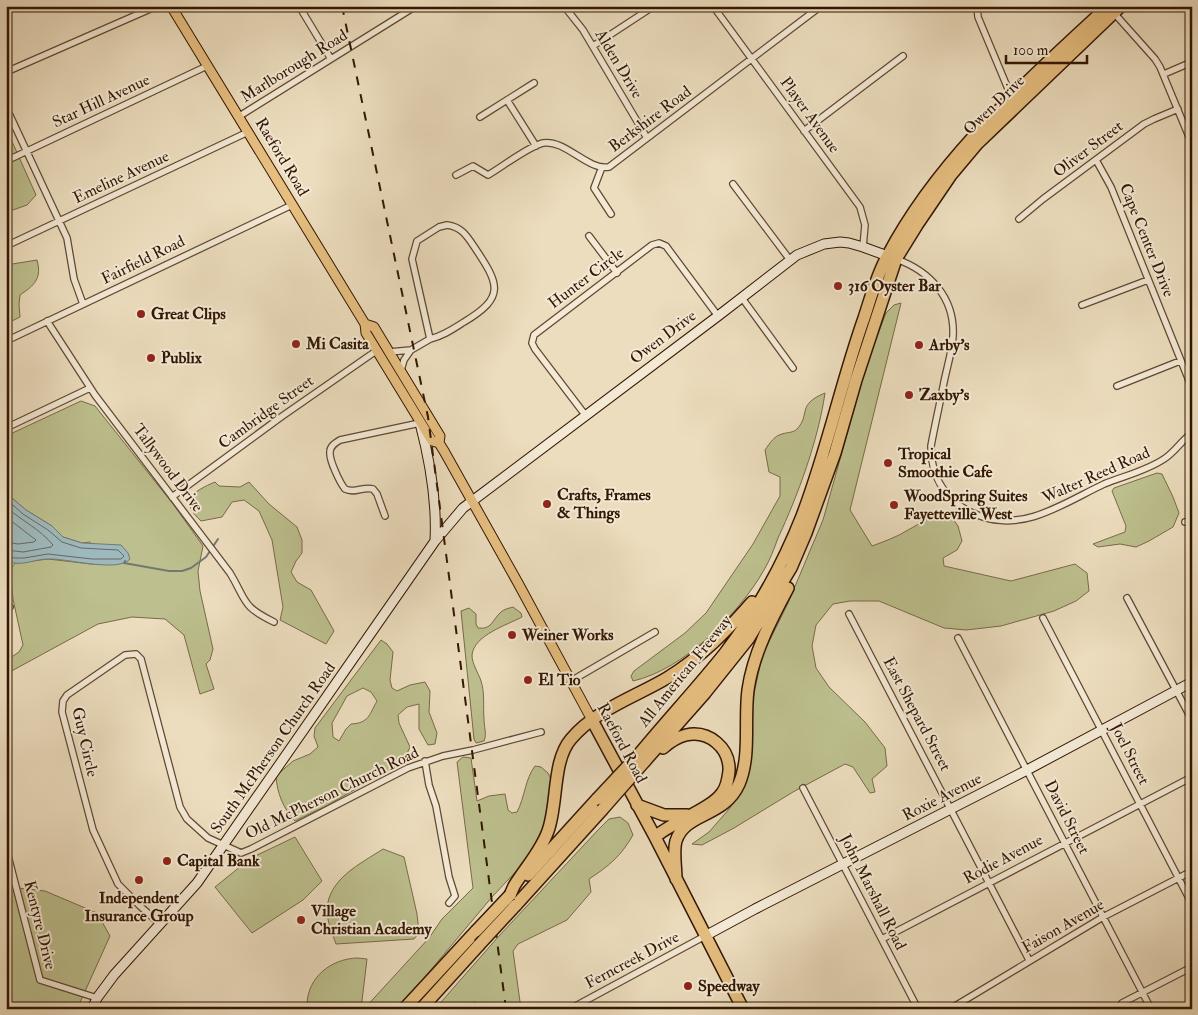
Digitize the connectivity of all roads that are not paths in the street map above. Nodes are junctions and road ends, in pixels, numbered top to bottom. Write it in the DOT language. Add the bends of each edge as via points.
graph roads {
  1 [pos="157,6"];
  2 [pos="171,6"];
  3 [pos="299,6"];
  4 [pos="416,6"];
  5 [pos="564,6"];
  6 [pos="654,6"];
  7 [pos="713,6"];
  8 [pos="821,6"];
  9 [pos="976,6"];
  10 [pos="1114,8"];
  11 [pos="592,46"];
  12 [pos="903,56"];
  13 [pos="332,59"];
  14 [pos="752,59"];
  15 [pos="1192,62"];
  16 [pos="207,66"];
  17 [pos="6,72"];
  18 [pos="1164,74"];
  19 [pos="534,83"];
  20 [pos="1011,96"];
  21 [pos="507,100"];
  22 [pos="6,107"];
  23 [pos="1178,109"];
  24 [pos="238,117"];
  25 [pos="480,117"];
  26 [pos="804,131"];
  27 [pos="248,132"];
  28 [pos="647,138"];
  29 [pos="1192,144"];
  30 [pos="536,146"];
  31 [pos="26,152"];
  32 [pos="1096,160"];
  33 [pos="6,162"];
  34 [pos="602,167"];
  35 [pos="456,176"];
  36 [pos="733,184"];
  37 [pos="292,205"];
  38 [pos="611,214"];
  39 [pos="1019,219"];
  40 [pos="59,222"];
  41 [pos="589,236"];
  42 [pos="6,246"];
  43 [pos="863,247"];
  44 [pos="891,258"];
  45 [pos="790,260"];
  46 [pos="617,273"];
  47 [pos="1148,280"];
  48 [pos="742,298"];
  49 [pos="83,304"];
  50 [pos="1082,305"];
  51 [pos="718,316"];
  52 [pos="47,321"];
  53 [pos="366,324"];
  54 [pos="430,339"];
  55 [pos="6,341"];
  56 [pos="412,350"];
  57 [pos="376,351"];
  58 [pos="389,352"];
  59 [pos="1180,361"];
  60 [pos="793,368"];
  61 [pos="401,370"];
  62 [pos="1117,386"];
  63 [pos="90,388"];
  64 [pos="1192,388"];
  65 [pos="586,416"];
  66 [pos="420,423"];
  67 [pos="6,428"];
  68 [pos="1192,433"];
  69 [pos="439,443"];
  70 [pos="834,453"];
  71 [pos="172,497"];
  72 [pos="473,501"];
  73 [pos="385,516"];
  74 [pos="435,541"];
  75 [pos="772,580"];
  76 [pos="1127,598"];
  77 [pos="849,614"];
  78 [pos="1043,618"];
  79 [pos="274,622"];
  80 [pos="655,632"];
  81 [pos="958,638"];
  82 [pos="571,681"];
  83 [pos="1192,682"];
  84 [pos="1176,690"];
  85 [pos="592,720"];
  86 [pos="1192,720"];
  87 [pos="1102,730"];
  88 [pos="542,732"];
  89 [pos="643,757"];
  90 [pos="425,761"];
  91 [pos="1027,770"];
  92 [pos="1192,777"];
  93 [pos="803,788"];
  94 [pos="1140,803"];
  95 [pos="600,805"];
  96 [pos="637,805"];
  97 [pos="950,809"];
  98 [pos="689,819"];
  99 [pos="655,837"];
  100 [pos="1064,842"];
  101 [pos="224,844"];
  102 [pos="6,848"];
  103 [pos="843,865"];
  104 [pos="1192,871"];
  105 [pos="1178,878"];
  106 [pos="676,879"];
  107 [pos="989,882"];
  108 [pos="514,893"];
  109 [pos="448,903"];
  110 [pos="1192,904"];
  111 [pos="1103,917"];
  112 [pos="160,924"];
  113 [pos="705,936"];
  114 [pos="882,939"];
  115 [pos="1029,960"];
  116 [pos="1192,967"];
  117 [pos="1143,992"];
  118 [pos="97,998"];
  119 [pos="1122,1003"];
  120 [pos="92,1009"];
  121 [pos="404,1009"];
  122 [pos="421,1009"];
  123 [pos="570,1009"];
  124 [pos="743,1009"];
  125 [pos="918,1009"];
  126 [pos="950,1009"];
  127 [pos="1151,1009"];
  1 -- 17 [label="street"];
  2 -- 16 [label="main road, Raeford Road"];
  3 -- 13 [label="street"];
  4 -- 13 [label="street, Marlborough Road"];
  5 -- 11 [label="street, Alden Drive"];
  6 -- 11 [label="street"];
  7 -- 14 [label="street, Player Avenue"];
  8 -- 14 [label="street, Berkshire Road"];
  9 -- 20 [label="street"];
  10 -- 18 [label="street"];
  10 -- 20 [label="highway, Owen Drive"];
  10 -- 44 [label="highway, Owen Drive" via="977,144"];
  11 -- 28 [label="street, Alden Drive"];
  12 -- 26 [label="street"];
  13 -- 24 [label="street, Marlborough Road"];
  14 -- 26 [label="street, Player Avenue"];
  14 -- 28 [label="street, Berkshire Road"];
  15 -- 18 [label="street"];
  16 -- 24 [label="main road, Raeford Road"];
  16 -- 31 [label="street, Star Hill Avenue"];
  18 -- 23 [label="street"];
  19 -- 21 [label="street"];
  20 -- 44 [label="highway, Owen Drive" via="952,160 915,209"];
  21 -- 25 [label="street"];
  21 -- 30 [label="street"];
  22 -- 31 [label="street"];
  23 -- 29 [label="street"];
  23 -- 32 [label="street, Oliver Street" via="1146,123"];
  24 -- 27 [label="main road, Raeford Road"];
  26 -- 43 [label="street, Player Avenue" via="860,206 865,225"];
  27 -- 37 [label="main road, Raeford Road"];
  27 -- 40 [label="street, Emeline Avenue"];
  28 -- 34 [label="street, Berkshire Road" via="612,165"];
  30 -- 34 [label="street, Berkshire Road" via="556,144"];
  30 -- 35 [label="street" via="488,175 473,166"];
  31 -- 33 [label="street, Star Hill Avenue"];
  31 -- 40 [label="street"];
  32 -- 39 [label="street, Oliver Street"];
  32 -- 47 [label="street, Cape Center Drive" via="1111,187"];
  34 -- 38 [label="street" via="594,188"];
  36 -- 45 [label="street"];
  37 -- 49 [label="street, Fairfield Road"];
  37 -- 53 [label="main road, Raeford Road"];
  40 -- 42 [label="street, Emeline Avenue"];
  40 -- 49 [label="street" via="67,238 74,279"];
  41 -- 46 [label="street"];
  43 -- 44 [label="main road, Owen Drive"];
  43 -- 45 [label="main road, Owen Drive" via="849,243 824,244"];
  44 -- 68 [label="street, Walter Reed Road" via="913,265 932,281 943,295 950,314 953,336 931,446 931,462 943,489 965,509 1002,521 1036,516 1155,464"];
  44 -- 70 [label="highway, All American Freeway"];
  44 -- 75 [label="highway, All American Freeway" via="872,294 852,351 798,526"];
  45 -- 48 [label="main road, Owen Drive"];
  46 -- 51 [label="street, Hunter Circle" via="652,245 663,244"];
  46 -- 65 [label="street, Hunter Circle" via="536,332 532,339 535,350"];
  47 -- 50 [label="street"];
  47 -- 59 [label="street, Cape Center Drive"];
  48 -- 51 [label="main road, Owen Drive"];
  48 -- 60 [label="street"];
  49 -- 52 [label="street, Fairfield Road"];
  51 -- 65 [label="main road, Owen Drive"];
  52 -- 55 [label="street, Fairfield Road"];
  52 -- 63 [label="street, Tallywood Drive"];
  53 -- 57 [label="main road, Raeford Road" via="366,333"];
  53 -- 58 [label="main road, Raeford Road" via="374,327"];
  54 -- 54 [label="street" via="440,337 479,313 492,299 492,274 467,235 453,226 439,227 417,241 412,259"];
  54 -- 56 [label="street"];
  56 -- 58 [label="street"];
  56 -- 61 [label="street"];
  57 -- 66 [label="main road, Raeford Road"];
  57 -- 71 [label="street, Cambridge Street"];
  58 -- 61 [label="main road, Raeford Road"];
  59 -- 62 [label="street"];
  59 -- 64 [label="street, Cape Center Drive"];
  61 -- 69 [label="main road, Raeford Road" via="440,436"];
  63 -- 67 [label="street"];
  63 -- 71 [label="street, Tallywood Drive"];
  65 -- 72 [label="main road, Owen Drive"];
  66 -- 69 [label="main road, Raeford Road" via="432,441"];
  66 -- 73 [label="street" via="340,440 330,450 330,458 345,489 352,492 372,488"];
  66 -- 74 [label="main road" via="427,449 436,522"];
  69 -- 72 [label="main road, Raeford Road"];
  70 -- 89 [label="highway, All American Freeway" via="791,568 749,638"];
  70 -- 98 [label="highway" via="825,499 811,539 755,661 748,689 742,777 726,803"];
  71 -- 79 [label="street, Tallywood Drive" via="230,573 247,605 255,613"];
  72 -- 74 [label="main road, South McPherson Church Road"];
  72 -- 82 [label="main road, Raeford Road"];
  74 -- 101 [label="main road, South McPherson Church Road"];
  75 -- 85 [label="highway" via="731,627 701,654 656,685"];
  75 -- 89 [label="highway, All American Freeway" via="724,653"];
  76 -- 84 [label="street"];
  77 -- 97 [label="street, East Shepard Street"];
  78 -- 87 [label="street, Joel Street"];
  80 -- 82 [label="street"];
  81 -- 91 [label="street, David Street"];
  82 -- 85 [label="main road, Raeford Road"];
  83 -- 84 [label="main road, Roxie Avenue"];
  84 -- 86 [label="street"];
  84 -- 87 [label="main road, Roxie Avenue"];
  85 -- 96 [label="highway, Raeford Road"];
  85 -- 108 [label="highway" via="577,732 564,750 548,833"];
  87 -- 91 [label="main road, Roxie Avenue"];
  87 -- 94 [label="street, Joel Street"];
  88 -- 90 [label="street, Old McPherson Church Road"];
  89 -- 95 [label="highway, All American Freeway, bridge"];
  89 -- 98 [label="highway" via="683,736 704,736 718,744 729,759 727,785 722,794"];
  90 -- 101 [label="street, Old McPherson Church Road" via="366,788 245,852"];
  90 -- 109 [label="street" via="455,896"];
  91 -- 97 [label="main road, Roxie Avenue"];
  91 -- 100 [label="street, David Street"];
  92 -- 94 [label="street, Rodie Avenue"];
  93 -- 103 [label="street, John Marshall Road"];
  94 -- 100 [label="street, Rodie Avenue"];
  94 -- 105 [label="street, Joel Street"];
  95 -- 108 [label="highway, All American Freeway"];
  95 -- 108 [label="highway, All American Freeway"];
  96 -- 98 [label="highway" via="664,815"];
  96 -- 99 [label="highway, Raeford Road"];
  97 -- 103 [label="main road, Roxie Avenue"];
  97 -- 107 [label="street, East Shepard Street"];
  98 -- 99 [label="highway" via="666,835"];
  98 -- 106 [label="highway" via="675,848"];
  99 -- 106 [label="highway, Raeford Road"];
  100 -- 107 [label="street, Rodie Avenue"];
  100 -- 111 [label="street, David Street"];
  101 -- 112 [label="main road, South McPherson Church Road" via="198,883"];
  101 -- 112 [label="street, Guy Circle" via="198,830 180,807 139,656 125,654 67,695 62,712 93,830 118,884"];
  102 -- 118 [label="street, Kentyre Drive" via="40,980"];
  103 -- 113 [label="main road, Roxie Avenue"];
  103 -- 114 [label="street, John Marshall Road"];
  104 -- 105 [label="street, Faison Avenue"];
  105 -- 110 [label="street, Joel Street"];
  105 -- 111 [label="street, Faison Avenue"];
  106 -- 113 [label="highway, Raeford Road"];
  107 -- 114 [label="street, Rodie Avenue"];
  107 -- 115 [label="street, East Shepard Street"];
  108 -- 121 [label="highway, All American Freeway, bridge"];
  108 -- 122 [label="highway, All American Freeway, bridge" via="479,945"];
  111 -- 115 [label="street, Faison Avenue"];
  111 -- 117 [label="street, David Street"];
  112 -- 118 [label="main road, South McPherson Church Road"];
  113 -- 123 [label="street, Ferncreek Drive"];
  113 -- 124 [label="highway, Raeford Road"];
  114 -- 125 [label="street, John Marshall Road"];
  115 -- 126 [label="street, Faison Avenue"];
  116 -- 117 [label="street"];
  117 -- 119 [label="street"];
  117 -- 127 [label="street, David Street"];
  118 -- 120 [label="main road, South McPherson Church Road"];
}
